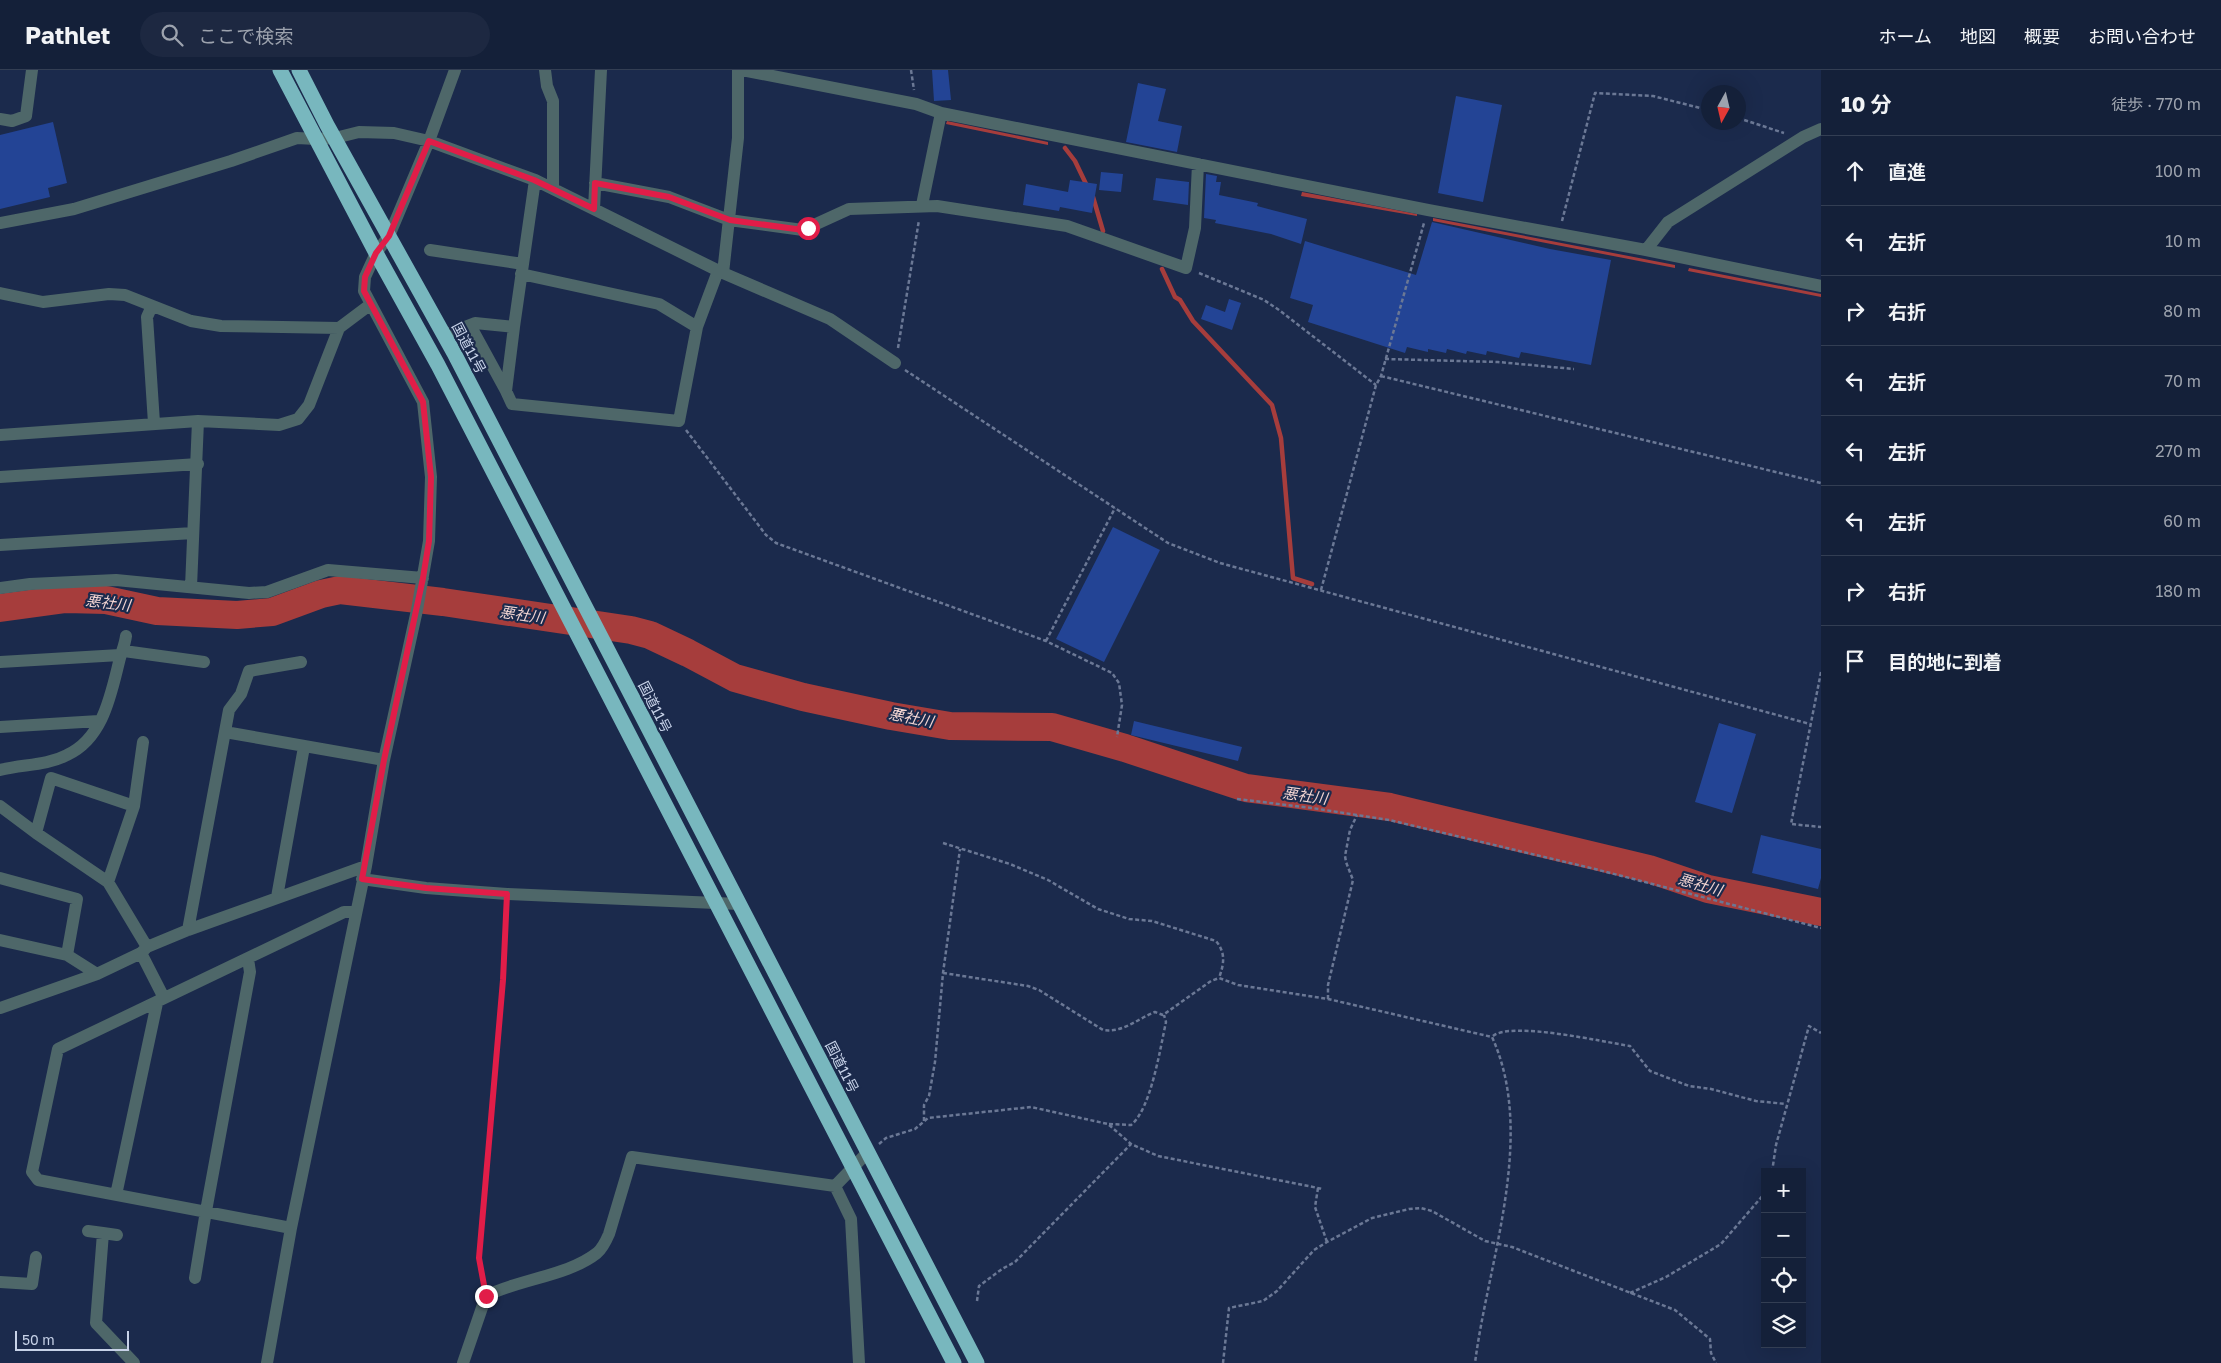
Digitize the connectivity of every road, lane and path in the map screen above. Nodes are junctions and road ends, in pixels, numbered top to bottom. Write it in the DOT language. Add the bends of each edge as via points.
graph roads {
  1 [pos="32,70"];
  2 [pos="280,70"];
  3 [pos="299,70"];
  4 [pos="455,70"];
  5 [pos="545,70"];
  6 [pos="602,70"];
  7 [pos="738,70"];
  8 [pos="742,70"];
  9 [pos="911,70"];
  10 [pos="916,104"];
  11 [pos="1701,108"];
  12 [pos="941,113"];
  13 [pos="0,119"];
  14 [pos="1746,121"];
  15 [pos="1821,128"];
  16 [pos="335,138"];
  17 [pos="316,139"];
  18 [pos="1800,139"];
  19 [pos="429,141"];
  20 [pos="1198,164"];
  21 [pos="534,180"];
  22 [pos="595,183"];
  23 [pos="553,189"];
  24 [pos="922,205"];
  25 [pos="594,209"];
  26 [pos="1428,210"];
  27 [pos="730,220"];
  28 [pos="0,223"];
  29 [pos="1559,234"];
  30 [pos="389,236"];
  31 [pos="430,250"];
  32 [pos="1646,250"];
  33 [pos="376,253"];
  34 [pos="1186,268"];
  35 [pos="522,269"];
  36 [pos="721,272"];
  37 [pos="1821,286"];
  38 [pos="0,293"];
  39 [pos="371,304"];
  40 [pos="152,306"];
  41 [pos="470,325"];
  42 [pos="514,327"];
  43 [pos="697,327"];
  44 [pos="339,328"];
  45 [pos="444,335"];
  46 [pos="1385,359"];
  47 [pos="895,363"];
  48 [pos="1574,369"];
  49 [pos="1381,376"];
  50 [pos="1376,385"];
  51 [pos="506,391"];
  52 [pos="198,421"];
  53 [pos="680,421"];
  54 [pos="154,423"];
  55 [pos="0,435"];
  56 [pos="198,464"];
  57 [pos="0,477"];
  58 [pos="1821,483"];
  59 [pos="1115,508"];
  60 [pos="193,533"];
  61 [pos="0,545"];
  62 [pos="423,578"];
  63 [pos="191,587"];
  64 [pos="0,588"];
  65 [pos="1321,590"];
  66 [pos="126,636"];
  67 [pos="1046,641"];
  68 [pos="122,653"];
  69 [pos="0,662"];
  70 [pos="204,662"];
  71 [pos="301,662"];
  72 [pos="1821,672"];
  73 [pos="99,721"];
  74 [pos="1810,724"];
  75 [pos="0,727"];
  76 [pos="224,732"];
  77 [pos="1117,737"];
  78 [pos="143,742"];
  79 [pos="304,747"];
  80 [pos="384,760"];
  81 [pos="0,770"];
  82 [pos="1237,799"];
  83 [pos="0,806"];
  84 [pos="134,806"];
  85 [pos="1357,815"];
  86 [pos="1821,827"];
  87 [pos="36,833"];
  88 [pos="943,843"];
  89 [pos="960,848"];
  90 [pos="366,866"];
  91 [pos="0,878"];
  92 [pos="362,879"];
  93 [pos="108,882"];
  94 [pos="507,894"];
  95 [pos="277,897"];
  96 [pos="716,904"];
  97 [pos="739,904"];
  98 [pos="356,912"];
  99 [pos="1821,928"];
  100 [pos="188,930"];
  101 [pos="0,940"];
  102 [pos="144,950"];
  103 [pos="67,955"];
  104 [pos="248,959"];
  105 [pos="943,973"];
  106 [pos="97,974"];
  107 [pos="1219,978"];
  108 [pos="1328,998"];
  109 [pos="160,1000"];
  110 [pos="0,1008"];
  111 [pos="1164,1015"];
  112 [pos="1821,1032"];
  113 [pos="1492,1037"];
  114 [pos="1786,1104"];
  115 [pos="924,1121"];
  116 [pos="1108,1124"];
  117 [pos="1131,1144"];
  118 [pos="868,1152"];
  119 [pos="853,1168"];
  120 [pos="1773,1168"];
  121 [pos="835,1186"];
  122 [pos="1318,1188"];
  123 [pos="1323,1189"];
  124 [pos="116,1195"];
  125 [pos="1761,1199"];
  126 [pos="206,1212"];
  127 [pos="291,1228"];
  128 [pos="88,1231"];
  129 [pos="103,1233"];
  130 [pos="117,1235"];
  131 [pos="1327,1242"];
  132 [pos="1498,1245"];
  133 [pos="36,1257"];
  134 [pos="195,1278"];
  135 [pos="0,1282"];
  136 [pos="1630,1293"];
  137 [pos="486,1296"];
  138 [pos="976,1301"];
  139 [pos="134,1363"];
  140 [pos="267,1363"];
  141 [pos="463,1363"];
  142 [pos="859,1363"];
  143 [pos="954,1363"];
  144 [pos="977,1363"];
  145 [pos="1224,1363"];
  146 [pos="1475,1363"];
  147 [pos="1716,1363"];
  1 -- 13 [label="street" via="26,116 12,121"];
  2 -- 17 [label="highway"];
  3 -- 16 [label="highway, 国道11号"];
  4 -- 19 [label="street"];
  5 -- 23 [label="street" via="553,101"];
  6 -- 22 [label="street"];
  7 -- 27 [label="street" via="738,138"];
  8 -- 10 [label="street"];
  9 -- 10 [label="path"];
  10 -- 12 [label="street"];
  11 -- 29 [label="path" via="1653,96 1595,93"];
  12 -- 20 [label="street"];
  12 -- 24 [label="street"];
  14 -- 18 [label="path"];
  15 -- 18 [label="street"];
  16 -- 17 [label="street"];
  16 -- 19 [label="street" via="359,132 394,133"];
  16 -- 30 [label="highway, 国道11号"];
  17 -- 28 [label="street" via="297,138 74,209"];
  17 -- 33 [label="highway"];
  18 -- 32 [label="street" via="1668,222"];
  19 -- 21 [label="street"];
  19 -- 30 [label="street"];
  20 -- 26 [label="street"];
  20 -- 34 [label="street" via="1195,228"];
  21 -- 23 [label="street"];
  21 -- 35 [label="street"];
  22 -- 25 [label="street"];
  22 -- 27 [label="street" via="669,197"];
  23 -- 25 [label="street"];
  24 -- 27 [label="street" via="849,209 803,230"];
  24 -- 34 [label="street" via="1067,226"];
  24 -- 47 [label="path"];
  25 -- 36 [label="street"];
  26 -- 29 [label="street"];
  26 -- 46 [label="path"];
  27 -- 36 [label="street"];
  29 -- 32 [label="street"];
  30 -- 33 [label="street"];
  30 -- 45 [label="highway, 国道11号"];
  31 -- 35 [label="street"];
  32 -- 37 [label="street"];
  33 -- 39 [label="street" via="365,277 364,291"];
  33 -- 96 [label="highway" via="438,364"];
  34 -- 50 [label="path" via="1264,300"];
  35 -- 42 [label="street"];
  35 -- 43 [label="street" via="659,304"];
  36 -- 43 [label="street"];
  36 -- 47 [label="street" via="830,319"];
  38 -- 40 [label="street" via="43,302 125,295"];
  39 -- 44 [label="street"];
  39 -- 62 [label="street" via="423,402 431,477 429,541"];
  40 -- 44 [label="street" via="191,321 221,326"];
  40 -- 54 [label="street" via="147,318"];
  41 -- 42 [label="street"];
  41 -- 45 [label="street"];
  41 -- 51 [label="street"];
  42 -- 51 [label="street"];
  43 -- 53 [label="street"];
  44 -- 52 [label="street" via="309,405 298,418 279,425"];
  45 -- 97 [label="highway, 国道11号"];
  46 -- 48 [label="path" via="1498,362"];
  46 -- 49 [label="path"];
  47 -- 59 [label="path"];
  49 -- 50 [label="path"];
  49 -- 58 [label="path"];
  50 -- 65 [label="path"];
  51 -- 53 [label="street" via="512,404"];
  52 -- 54 [label="street"];
  52 -- 56 [label="street"];
  53 -- 67 [label="path" via="766,535 776,543"];
  54 -- 55 [label="street"];
  56 -- 57 [label="street"];
  56 -- 60 [label="street"];
  59 -- 65 [label="path" via="1168,543 1220,562"];
  59 -- 67 [label="path"];
  60 -- 61 [label="street"];
  60 -- 63 [label="street"];
  62 -- 63 [label="street" via="328,570 267,592"];
  62 -- 80 [label="street"];
  63 -- 64 [label="street" via="116,580"];
  65 -- 74 [label="path"];
  66 -- 68 [label="street"];
  67 -- 77 [label="path" via="1112,673 1116,678 1122,705"];
  68 -- 69 [label="street"];
  68 -- 70 [label="street"];
  68 -- 73 [label="street" via="112,692"];
  71 -- 76 [label="street" via="249,671 229,710"];
  72 -- 74 [label="path"];
  73 -- 75 [label="street"];
  73 -- 81 [label="street" via="91,738 67,756 32,766"];
  74 -- 86 [label="path" via="1791,824"];
  76 -- 79 [label="street"];
  76 -- 100 [label="street"];
  78 -- 84 [label="street"];
  79 -- 80 [label="street"];
  79 -- 95 [label="street"];
  80 -- 90 [label="street"];
  82 -- 85 [label="path"];
  83 -- 87 [label="street"];
  84 -- 87 [label="street" via="51,778"];
  84 -- 93 [label="street"];
  85 -- 99 [label="path" via="1595,869"];
  85 -- 108 [label="path" via="1350,830 1346,856 1353,880 1328,985"];
  87 -- 93 [label="street"];
  88 -- 89 [label="path"];
  89 -- 105 [label="path"];
  89 -- 107 [label="path" via="1048,880 1098,909 1129,919 1152,921 1216,941 1223,952"];
  90 -- 92 [label="street"];
  90 -- 95 [label="street"];
  91 -- 103 [label="street" via="77,899"];
  92 -- 94 [label="street"];
  92 -- 98 [label="street"];
  93 -- 102 [label="street"];
  94 -- 96 [label="street"];
  94 -- 137 [label="path" via="503,980 479,1258"];
  95 -- 100 [label="street"];
  96 -- 97 [label="street"];
  96 -- 119 [label="highway"];
  97 -- 118 [label="highway, 国道11号"];
  98 -- 104 [label="street" via="344,912"];
  98 -- 127 [label="street"];
  100 -- 102 [label="street"];
  101 -- 103 [label="street"];
  102 -- 106 [label="street"];
  102 -- 109 [label="street"];
  103 -- 106 [label="street"];
  104 -- 109 [label="street"];
  104 -- 126 [label="street" via="250,972"];
  105 -- 111 [label="path" via="1028,986 1103,1030 1121,1029 1155,1012"];
  105 -- 115 [label="path" via="935,1062 929,1096 924,1105"];
  106 -- 110 [label="street"];
  107 -- 108 [label="path" via="1238,985"];
  107 -- 111 [label="path"];
  108 -- 113 [label="path"];
  109 -- 124 [label="street"];
  109 -- 124 [label="street" via="58,1050 32,1172 38,1180"];
  111 -- 116 [label="path" via="1166,1022 1141,1115 1131,1125"];
  112 -- 114 [label="path" via="1809,1026"];
  113 -- 114 [label="path" via="1504,1031 1525,1030 1630,1046 1650,1071 1689,1086 1756,1101"];
  113 -- 132 [label="path" via="1502,1058 1512,1131"];
  114 -- 120 [label="path"];
  115 -- 116 [label="path" via="937,1116 1031,1107"];
  115 -- 118 [label="path" via="915,1129 886,1138"];
  116 -- 117 [label="path"];
  117 -- 122 [label="path" via="1158,1156"];
  117 -- 138 [label="path" via="1015,1262 980,1286"];
  118 -- 119 [label="street"];
  118 -- 144 [label="highway, 国道11号"];
  119 -- 121 [label="street"];
  119 -- 143 [label="highway"];
  121 -- 137 [label="street" via="632,1157 609,1234 596,1254 565,1270 504,1287"];
  121 -- 142 [label="street" via="850,1219"];
  122 -- 123 [label="path"];
  122 -- 131 [label="path" via="1315,1206"];
  124 -- 126 [label="street"];
  125 -- 136 [label="path" via="1721,1244"];
  126 -- 127 [label="street"];
  126 -- 134 [label="street"];
  127 -- 140 [label="street"];
  128 -- 129 [label="street"];
  129 -- 130 [label="street"];
  129 -- 139 [label="street" via="96,1323"];
  131 -- 132 [label="path" via="1372,1218 1421,1208"];
  131 -- 145 [label="path" via="1314,1250 1277,1291 1263,1301 1229,1308"];
  132 -- 136 [label="path" via="1512,1247"];
  132 -- 146 [label="path" via="1480,1320"];
  133 -- 135 [label="street" via="32,1284"];
  136 -- 147 [label="path" via="1680,1314 1710,1339"];
  137 -- 141 [label="street"];
}
